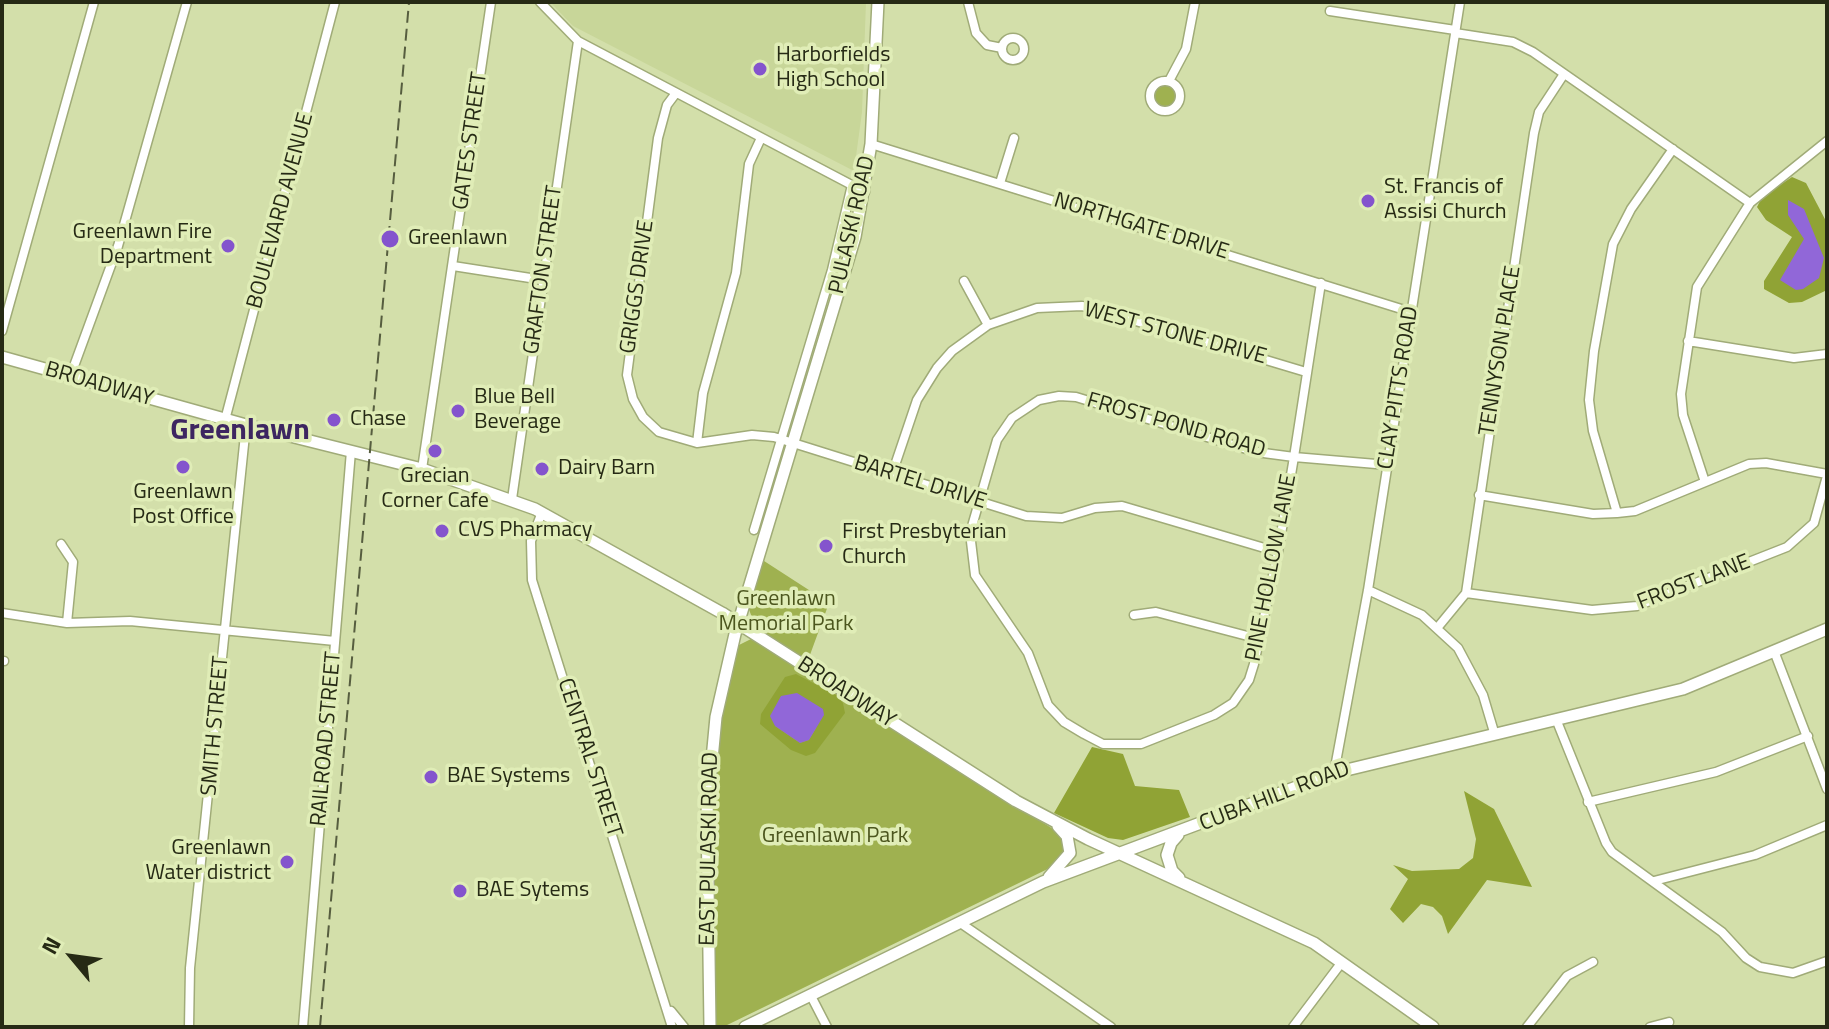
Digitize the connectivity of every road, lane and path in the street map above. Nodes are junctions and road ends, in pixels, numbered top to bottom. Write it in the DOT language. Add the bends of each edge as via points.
graph roads {
  1 [pos="94,2"];
  2 [pos="187,2"];
  3 [pos="335,2"];
  4 [pos="491,2"];
  5 [pos="540,2"];
  6 [pos="878,2"];
  7 [pos="968,2"];
  8 [pos="1195,2"];
  9 [pos="1460,2"];
  10 [pos="1330,11"];
  11 [pos="1455,32"];
  12 [pos="578,41"];
  13 [pos="1002,48"];
  14 [pos="1564,74"];
  15 [pos="1169,81"];
  16 [pos="676,93"];
  17 [pos="761,138"];
  18 [pos="1014,138"];
  19 [pos="1827,141"];
  20 [pos="871,144"];
  21 [pos="1673,149"];
  22 [pos="1000,183"];
  23 [pos="852,185"];
  24 [pos="865,192"];
  25 [pos="1750,203"];
  26 [pos="453,266"];
  27 [pos="543,280"];
  28 [pos="964,281"];
  29 [pos="1321,283"];
  30 [pos="1411,312"];
  31 [pos="988,325"];
  32 [pos="2,331"];
  33 [pos="1688,341"];
  34 [pos="1827,354"];
  35 [pos="2,357"];
  36 [pos="1306,372"];
  37 [pos="70,377"];
  38 [pos="225,420"];
  39 [pos="246,425"];
  40 [pos="780,439"];
  41 [pos="697,443"];
  42 [pos="795,443"];
  43 [pos="351,451"];
  44 [pos="1294,457"];
  45 [pos="1388,465"];
  46 [pos="422,469"];
  47 [pos="892,474"];
  48 [pos="1827,475"];
  49 [pos="1705,482"];
  50 [pos="1479,495"];
  51 [pos="512,499"];
  52 [pos="978,501"];
  53 [pos="542,512"];
  54 [pos="1617,513"];
  55 [pos="754,530"];
  56 [pos="61,544"];
  57 [pos="1278,552"];
  58 [pos="1368,590"];
  59 [pos="1466,593"];
  60 [pos="2,613"];
  61 [pos="1134,615"];
  62 [pos="67,623"];
  63 [pos="738,623"];
  64 [pos="1438,627"];
  65 [pos="1827,629"];
  66 [pos="225,633"];
  67 [pos="1259,639"];
  68 [pos="335,641"];
  69 [pos="1774,651"];
  70 [pos="1556,719"];
  71 [pos="1494,732"];
  72 [pos="1808,736"];
  73 [pos="1334,773"];
  74 [pos="1827,789"];
  75 [pos="1588,802"];
  76 [pos="1045,816"];
  77 [pos="1827,825"];
  78 [pos="1182,833"];
  79 [pos="1122,855"];
  80 [pos="1654,881"];
  81 [pos="1043,882"];
  82 [pos="1186,884"];
  83 [pos="959,922"];
  84 [pos="1827,961"];
  85 [pos="1342,962"];
  86 [pos="1593,962"];
  87 [pos="811,996"];
  88 [pos="667,1003"];
  89 [pos="1669,1022"];
  90 [pos="189,1027"];
  91 [pos="303,1027"];
  92 [pos="672,1027"];
  93 [pos="684,1027"];
  94 [pos="710,1027"];
  95 [pos="745,1027"];
  96 [pos="827,1027"];
  97 [pos="1111,1027"];
  98 [pos="1293,1027"];
  99 [pos="1433,1027"];
  100 [pos="1527,1027"];
  101 [pos="1650,1027"];
  1 -- 32 [label="street"];
  2 -- 37 [label="street" via="118,246"];
  3 -- 38 [label="street, BOULEVARD AVENUE"];
  4 -- 26 [label="street, GATES STREET"];
  5 -- 12 [label="street"];
  6 -- 20 [label="main road, PULASKI ROAD"];
  7 -- 13 [label="street" via="976,33 987,45"];
  8 -- 15 [label="street" via="1186,49"];
  9 -- 11 [label="street, CLAY PITTS ROAD"];
  10 -- 11 [label="street"];
  11 -- 14 [label="street" via="1513,42"];
  11 -- 30 [label="street, CLAY PITTS ROAD"];
  12 -- 16 [label="street"];
  12 -- 27 [label="street, GRAFTON STREET"];
  14 -- 21 [label="street"];
  14 -- 50 [label="street, TENNYSON PLACE" via="1539,112 1534,133"];
  16 -- 17 [label="street"];
  16 -- 41 [label="street, GRIGGS DRIVE" via="658,138 627,375 643,417 659,432"];
  17 -- 23 [label="street"];
  17 -- 41 [label="street" via="749,164 736,273 703,393"];
  18 -- 22 [label="street"];
  19 -- 25 [label="street"];
  20 -- 22 [label="street, NORTHGATE DRIVE"];
  20 -- 24 [label="main road, PULASKI ROAD"];
  21 -- 25 [label="street"];
  21 -- 54 [label="street" via="1613,244 1594,351 1589,400 1593,431"];
  22 -- 29 [label="street, NORTHGATE DRIVE"];
  23 -- 24 [label="street"];
  23 -- 40 [label="street"];
  24 -- 42 [label="main road, PULASKI ROAD"];
  25 -- 33 [label="street" via="1701,278"];
  26 -- 27 [label="street"];
  26 -- 46 [label="street, GATES STREET"];
  27 -- 51 [label="street, GRAFTON STREET"];
  28 -- 31 [label="street"];
  29 -- 30 [label="street, NORTHGATE DRIVE"];
  29 -- 36 [label="street, PINE HOLLOW LANE"];
  30 -- 45 [label="street, CLAY PITTS ROAD"];
  31 -- 36 [label="street, WEST STONE DRIVE" via="1037,308 1082,306"];
  31 -- 47 [label="street, WEST STONE DRIVE" via="952,351 926,384"];
  33 -- 34 [label="street" via="1794,358"];
  33 -- 49 [label="street" via="1683,415"];
  35 -- 37 [label="main road, BROADWAY"];
  36 -- 44 [label="street, PINE HOLLOW LANE"];
  37 -- 38 [label="main road, BROADWAY"];
  38 -- 39 [label="main road, BROADWAY"];
  39 -- 43 [label="main road, BROADWAY"];
  39 -- 66 [label="street, SMITH STREET"];
  40 -- 41 [label="street, GRIGGS DRIVE" via="752,435"];
  40 -- 42 [label="street, GRIGGS DRIVE"];
  40 -- 55 [label="street"];
  42 -- 47 [label="street, BARTEL DRIVE"];
  42 -- 63 [label="main road, EAST PULASKI ROAD"];
  43 -- 46 [label="main road, BROADWAY"];
  43 -- 68 [label="street, RAILROAD STREET"];
  44 -- 45 [label="street, FROST POND ROAD"];
  44 -- 52 [label="street, FROST POND ROAD" via="1256,452 1097,402 1059,396 1023,408 1003,427"];
  44 -- 57 [label="street, PINE HOLLOW LANE"];
  45 -- 58 [label="street, CLAY PITTS ROAD"];
  46 -- 51 [label="main road, BROADWAY"];
  47 -- 52 [label="street, BARTEL DRIVE"];
  48 -- 49 [label="street" via="1766,463 1749,464"];
  48 -- 59 [label="street, FROST LANE" via="1814,523 1787,547 1637,606 1592,610"];
  49 -- 54 [label="street" via="1635,511"];
  50 -- 54 [label="street" via="1593,514"];
  50 -- 59 [label="street, TENNYSON PLACE"];
  51 -- 53 [label="main road, BROADWAY"];
  52 -- 57 [label="street, BARTEL DRIVE" via="1045,518 1122,506"];
  52 -- 67 [label="street, PINE HOLLOW LANE" via="970,548 981,587 1028,653 1048,705 1064,722 1103,744 1141,744 1214,715 1241,694"];
  53 -- 63 [label="main road, BROADWAY"];
  53 -- 88 [label="street, CENTRAL STREET" via="531,541 532,580"];
  56 -- 62 [label="street" via="73,562"];
  57 -- 67 [label="street, PINE HOLLOW LANE"];
  58 -- 64 [label="street" via="1396,600"];
  58 -- 73 [label="street, CLAY PITTS ROAD"];
  59 -- 64 [label="street"];
  60 -- 62 [label="street"];
  61 -- 67 [label="street" via="1156,612"];
  62 -- 66 [label="street" via="130,621"];
  63 -- 76 [label="main road, BROADWAY"];
  63 -- 94 [label="main road, EAST PULASKI ROAD" via="709,769"];
  64 -- 71 [label="street" via="1470,669"];
  65 -- 69 [label="main road, CUBA HILL ROAD"];
  66 -- 68 [label="street"];
  66 -- 90 [label="street, SMITH STREET" via="190,968"];
  68 -- 91 [label="street, RAILROAD STREET"];
  69 -- 70 [label="main road, CUBA HILL ROAD" via="1683,689"];
  69 -- 72 [label="street"];
  70 -- 71 [label="main road, CUBA HILL ROAD"];
  70 -- 75 [label="street"];
  71 -- 73 [label="main road, CUBA HILL ROAD"];
  72 -- 74 [label="street"];
  72 -- 75 [label="street" via="1716,772"];
  73 -- 78 [label="main road, CUBA HILL ROAD"];
  75 -- 80 [label="street" via="1612,852"];
  76 -- 79 [label="main road, BROADWAY"];
  76 -- 81 [label="main road" via="1064,832 1070,847 1063,865"];
  77 -- 80 [label="street" via="1755,855"];
  78 -- 79 [label="main road, CUBA HILL ROAD"];
  78 -- 82 [label="main road" via="1167,855 1172,871"];
  79 -- 81 [label="main road, CUBA HILL ROAD"];
  79 -- 82 [label="main road, BROADWAY"];
  80 -- 84 [label="street" via="1760,967 1793,973"];
  81 -- 83 [label="main road, CUBA HILL ROAD"];
  82 -- 85 [label="main road, BROADWAY" via="1314,943"];
  83 -- 87 [label="main road, CUBA HILL ROAD"];
  83 -- 97 [label="street"];
  85 -- 98 [label="street"];
  85 -- 99 [label="main road, BROADWAY"];
  86 -- 100 [label="street" via="1567,976"];
  87 -- 95 [label="main road, CUBA HILL ROAD"];
  87 -- 96 [label="street"];
  88 -- 92 [label="street, CENTRAL STREET"];
  88 -- 93 [label="street, CENTRAL STREET"];
  89 -- 101 [label="street"];
}
